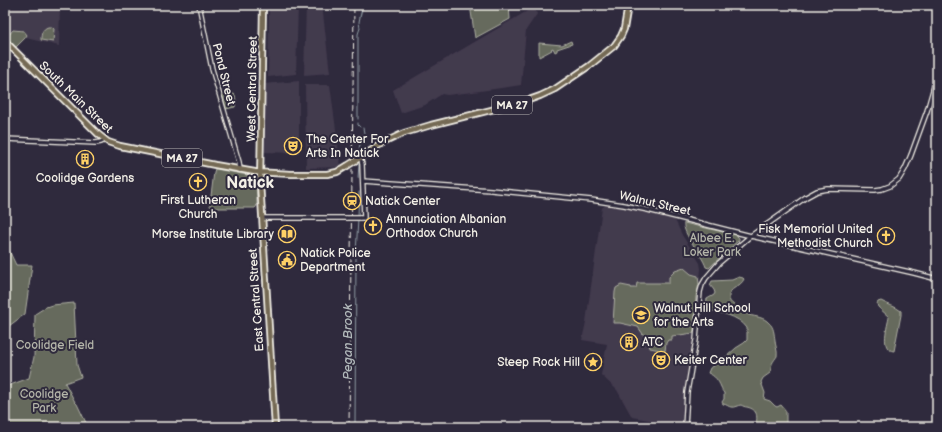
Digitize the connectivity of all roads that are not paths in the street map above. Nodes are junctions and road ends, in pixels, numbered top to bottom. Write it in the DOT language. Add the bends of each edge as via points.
graph roads {
  1 [pos="199,5"];
  2 [pos="263,5"];
  3 [pos="628,5"];
  4 [pos="5,41"];
  5 [pos="937,76"];
  6 [pos="5,139"];
  7 [pos="105,140"];
  8 [pos="359,158"];
  9 [pos="240,170"];
  10 [pos="260,172"];
  11 [pos="363,181"];
  12 [pos="262,218"];
  13 [pos="741,234"];
  14 [pos="751,236"];
  15 [pos="741,244"];
  16 [pos="937,279"];
  17 [pos="270,427"];
  18 [pos="275,427"];
  19 [pos="685,427"];
  1 -- 9 [label="street, Pond Street" via="212,70"];
  2 -- 10 [label="main road, West Central Street"];
  3 -- 8 [label="main road, MA 27" via="623,33 614,46 556,89 525,102 404,133"];
  4 -- 7 [label="main road, South Main Street / MA 27"];
  5 -- 14 [label="street" via="911,155 897,181 875,190 817,191"];
  6 -- 7 [label="street" via="94,143"];
  7 -- 9 [label="main road, South Main Street / MA 27" via="124,147"];
  8 -- 10 [label="main road, MA 27, bridge" via="337,172 327,174"];
  8 -- 11 [label="street" via="362,163"];
  9 -- 10 [label="main road, South Main Street / MA 27"];
  10 -- 12 [label="main road, East Central Street"];
  11 -- 12 [label="street, bridge" via="364,218"];
  11 -- 13 [label="street, Walnut Street" via="616,204"];
  12 -- 18 [label="main road, East Central Street"];
  13 -- 14 [label="street, Walnut Street"];
  13 -- 15 [label="street"];
  14 -- 15 [label="street"];
  14 -- 16 [label="street, Walnut Street"];
  15 -- 19 [label="street" via="712,270 701,289 696,340 687,387"];
  17 -- 18 [label="street"];
}
